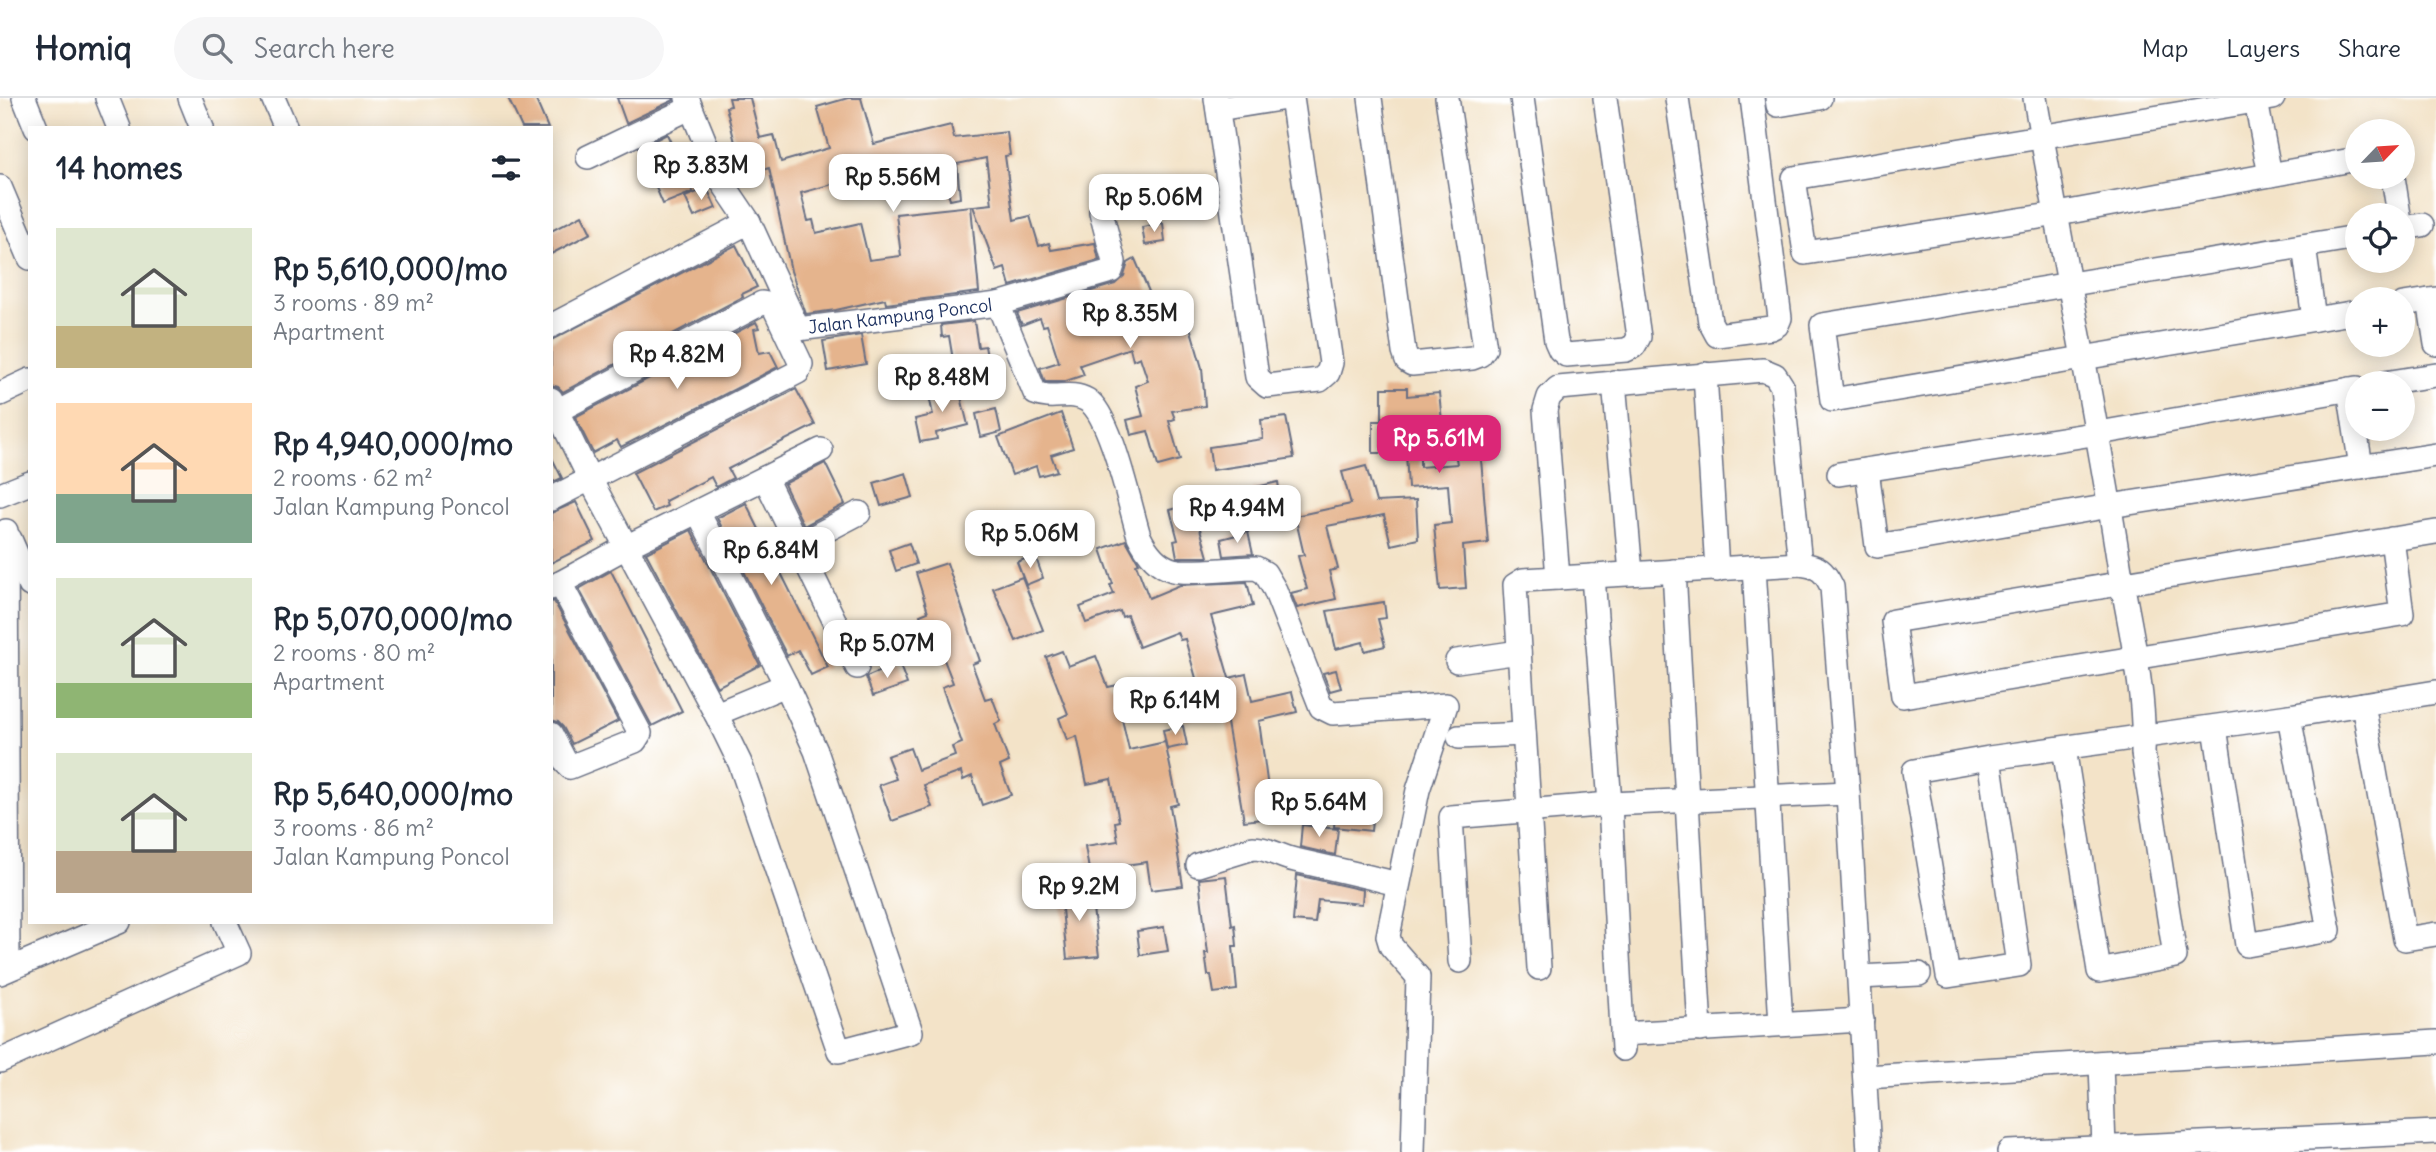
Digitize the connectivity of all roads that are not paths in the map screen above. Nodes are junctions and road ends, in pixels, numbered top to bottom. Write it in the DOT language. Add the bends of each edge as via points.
graph roads {
  1 [pos="24,98"];
  2 [pos="107,98"];
  3 [pos="190,98"];
  4 [pos="273,98"];
  5 [pos="1286,98"];
  6 [pos="1292,98"];
  7 [pos="1370,98"];
  8 [pos="1447,98"];
  9 [pos="1522,98"];
  10 [pos="1605,98"];
  11 [pos="1677,98"];
  12 [pos="1752,98"];
  13 [pos="1777,98"];
  14 [pos="1820,98"];
  15 [pos="2035,98"];
  16 [pos="2264,100"];
  17 [pos="689,103"];
  18 [pos="1217,103"];
  19 [pos="35,126"];
  20 [pos="118,126"];
  21 [pos="201,126"];
  22 [pos="285,126"];
  23 [pos="2042,138"];
  24 [pos="588,157"];
  25 [pos="2345,161"];
  26 [pos="2270,175"];
  27 [pos="0,187"];
  28 [pos="1101,212"];
  29 [pos="2057,214"];
  30 [pos="749,222"];
  31 [pos="2345,239"];
  32 [pos="2304,246"];
  33 [pos="28,253"];
  34 [pos="2070,284"];
  35 [pos="2432,300"];
  36 [pos="998,304"];
  37 [pos="2345,314"];
  38 [pos="2314,319"];
  39 [pos="553,325"];
  40 [pos="2436,344"];
  41 [pos="2085,357"];
  42 [pos="1706,374"];
  43 [pos="2436,375"];
  44 [pos="2415,378"];
  45 [pos="28,381"];
  46 [pos="1614,382"];
  47 [pos="2345,389"];
  48 [pos="0,394"];
  49 [pos="553,408"];
  50 [pos="2099,433"];
  51 [pos="2358,441"];
  52 [pos="821,450"];
  53 [pos="2436,454"];
  54 [pos="2361,467"];
  55 [pos="1867,470"];
  56 [pos="1839,474"];
  57 [pos="765,478"];
  58 [pos="590,479"];
  59 [pos="28,483"];
  60 [pos="0,495"];
  61 [pos="553,498"];
  62 [pos="2110,506"];
  63 [pos="698,512"];
  64 [pos="859,513"];
  65 [pos="3,524"];
  66 [pos="2436,532"];
  67 [pos="2392,539"];
  68 [pos="799,545"];
  69 [pos="628,546"];
  70 [pos="1800,564"];
  71 [pos="1754,567"];
  72 [pos="1717,569"];
  73 [pos="1674,571"];
  74 [pos="1631,573"];
  75 [pos="1593,576"];
  76 [pos="1558,578"];
  77 [pos="28,580"];
  78 [pos="2122,582"];
  79 [pos="555,586"];
  80 [pos="1519,652"];
  81 [pos="2136,659"];
  82 [pos="1457,661"];
  83 [pos="858,667"];
  84 [pos="786,685"];
  85 [pos="2436,692"];
  86 [pos="2364,704"];
  87 [pos="716,714"];
  88 [pos="2289,716"];
  89 [pos="2215,727"];
  90 [pos="1524,734"];
  91 [pos="2144,736"];
  92 [pos="553,737"];
  93 [pos="1459,737"];
  94 [pos="2064,748"];
  95 [pos="1989,758"];
  96 [pos="1848,793"];
  97 [pos="1769,796"];
  98 [pos="1688,802"];
  99 [pos="1609,804"];
  100 [pos="1529,810"];
  101 [pos="1198,865"];
  102 [pos="1397,884"];
  103 [pos="110,924"];
  104 [pos="226,924"];
  105 [pos="86,929"];
  106 [pos="2436,934"];
  107 [pos="1460,961"];
  108 [pos="1539,968"];
  109 [pos="4,971"];
  110 [pos="1919,974"];
  111 [pos="1859,978"];
  112 [pos="1862,1020"];
  113 [pos="1781,1024"];
  114 [pos="1700,1030"];
  115 [pos="2436,1042"];
  116 [pos="0,1061"];
  117 [pos="2101,1063"];
  118 [pos="1865,1077"];
  119 [pos="2436,1132"];
  120 [pos="2104,1148"];
  121 [pos="1413,1152"];
  122 [pos="1870,1152"];
  123 [pos="2009,1152"];
  1 -- 19 [label="street"];
  2 -- 20 [label="street"];
  3 -- 21 [label="street"];
  4 -- 22 [label="street"];
  5 -- 18 [label="street"];
  6 -- 18 [label="street" via="1331,363 1320,380 1267,386 1257,377"];
  7 -- 8 [label="street" via="1404,352 1412,364 1472,358 1485,348"];
  9 -- 10 [label="street" via="1556,341 1566,355 1626,350 1639,337"];
  11 -- 12 [label="street" via="1710,322 1717,335 1771,328 1780,318"];
  13 -- 14 [label="street" via="1778,105"];
  15 -- 23 [label="street"];
  16 -- 23 [label="street"];
  16 -- 26 [label="street"];
  17 -- 24 [label="street"];
  17 -- 30 [label="street" via="720,178"];
  23 -- 29 [label="street"];
  23 -- 29 [label="street" via="1794,178 1805,253"];
  25 -- 26 [label="street"];
  26 -- 29 [label="street"];
  27 -- 33 [label="street"];
  28 -- 36 [label="street" via="1114,262 1111,271"];
  29 -- 34 [label="street"];
  30 -- 36 [label="street, Jalan Kampung Poncol" via="798,329"];
  30 -- 39 [label="street"];
  31 -- 32 [label="street"];
  32 -- 34 [label="street"];
  32 -- 38 [label="street"];
  34 -- 41 [label="street"];
  34 -- 41 [label="street" via="1822,326 1832,400"];
  35 -- 40 [label="street"];
  36 -- 102 [label="street, Jalan Kampung Poncol" via="1035,393 1045,398 1076,395 1097,409 1147,552 1175,571 1256,568 1265,573 1326,711 1446,705 1418,790"];
  37 -- 38 [label="street"];
  38 -- 41 [label="street"];
  41 -- 50 [label="street"];
  42 -- 46 [label="street"];
  42 -- 70 [label="street" via="1763,370 1775,375 1782,386"];
  42 -- 72 [label="street"];
  43 -- 44 [label="street"];
  45 -- 48 [label="street"];
  46 -- 74 [label="street"];
  46 -- 76 [label="street" via="1558,388 1545,410"];
  47 -- 50 [label="street"];
  49 -- 58 [label="street"];
  49 -- 58 [label="street" via="762,303 773,305 802,364 798,372"];
  50 -- 55 [label="street"];
  50 -- 62 [label="street"];
  51 -- 54 [label="street"];
  52 -- 57 [label="street"];
  53 -- 54 [label="street"];
  54 -- 62 [label="street"];
  55 -- 56 [label="street"];
  55 -- 62 [label="street" via="1877,547"];
  57 -- 63 [label="street"];
  57 -- 68 [label="street"];
  58 -- 61 [label="street"];
  58 -- 69 [label="street"];
  59 -- 60 [label="street"];
  62 -- 78 [label="street"];
  63 -- 69 [label="street"];
  63 -- 84 [label="street"];
  64 -- 68 [label="street"];
  65 -- 77 [label="street"];
  65 -- 109 [label="street"];
  66 -- 67 [label="street"];
  67 -- 78 [label="street"];
  67 -- 81 [label="street" via="2402,614"];
  68 -- 83 [label="street"];
  69 -- 79 [label="street"];
  69 -- 87 [label="street"];
  70 -- 71 [label="street"];
  70 -- 96 [label="street" via="1816,566 1832,587"];
  71 -- 72 [label="street"];
  71 -- 97 [label="street"];
  72 -- 73 [label="street"];
  73 -- 74 [label="street"];
  73 -- 98 [label="street"];
  74 -- 75 [label="street"];
  75 -- 76 [label="street"];
  75 -- 99 [label="street"];
  76 -- 80 [label="street" via="1523,580 1515,585"];
  78 -- 81 [label="street"];
  78 -- 81 [label="street" via="1893,621 1903,695"];
  79 -- 92 [label="street" via="640,733 635,741 570,767"];
  80 -- 82 [label="street"];
  80 -- 90 [label="street"];
  81 -- 91 [label="street"];
  84 -- 87 [label="street"];
  84 -- 87 [label="street" via="816,751 911,1032 839,1051 740,763"];
  85 -- 86 [label="street"];
  86 -- 88 [label="street"];
  86 -- 106 [label="street" via="2405,939"];
  88 -- 89 [label="street"];
  88 -- 89 [label="street" via="2329,930 2248,945"];
  89 -- 91 [label="street"];
  90 -- 93 [label="street"];
  90 -- 100 [label="street"];
  91 -- 94 [label="street"];
  91 -- 94 [label="street" via="2175,956 2099,971"];
  94 -- 95 [label="street"];
  95 -- 95 [label="street" via="2020,965 1948,976 1914,771"];
  96 -- 97 [label="street"];
  96 -- 111 [label="street"];
  97 -- 98 [label="street"];
  97 -- 113 [label="street"];
  98 -- 99 [label="street"];
  98 -- 114 [label="street"];
  99 -- 100 [label="street"];
  99 -- 114 [label="street" via="1623,1042"];
  100 -- 107 [label="street" via="1451,817"];
  100 -- 108 [label="street"];
  101 -- 102 [label="street" via="1263,848 1292,860"];
  102 -- 121 [label="street, Jalan Kampung Poncol" via="1388,940 1418,977"];
  103 -- 105 [label="street"];
  104 -- 116 [label="street" via="239,953"];
  105 -- 109 [label="street"];
  110 -- 111 [label="street"];
  111 -- 112 [label="street"];
  112 -- 113 [label="street"];
  112 -- 118 [label="street"];
  113 -- 114 [label="street"];
  115 -- 117 [label="street"];
  117 -- 118 [label="street"];
  117 -- 120 [label="street"];
  118 -- 122 [label="street"];
  119 -- 120 [label="street"];
  120 -- 123 [label="street"];
}
